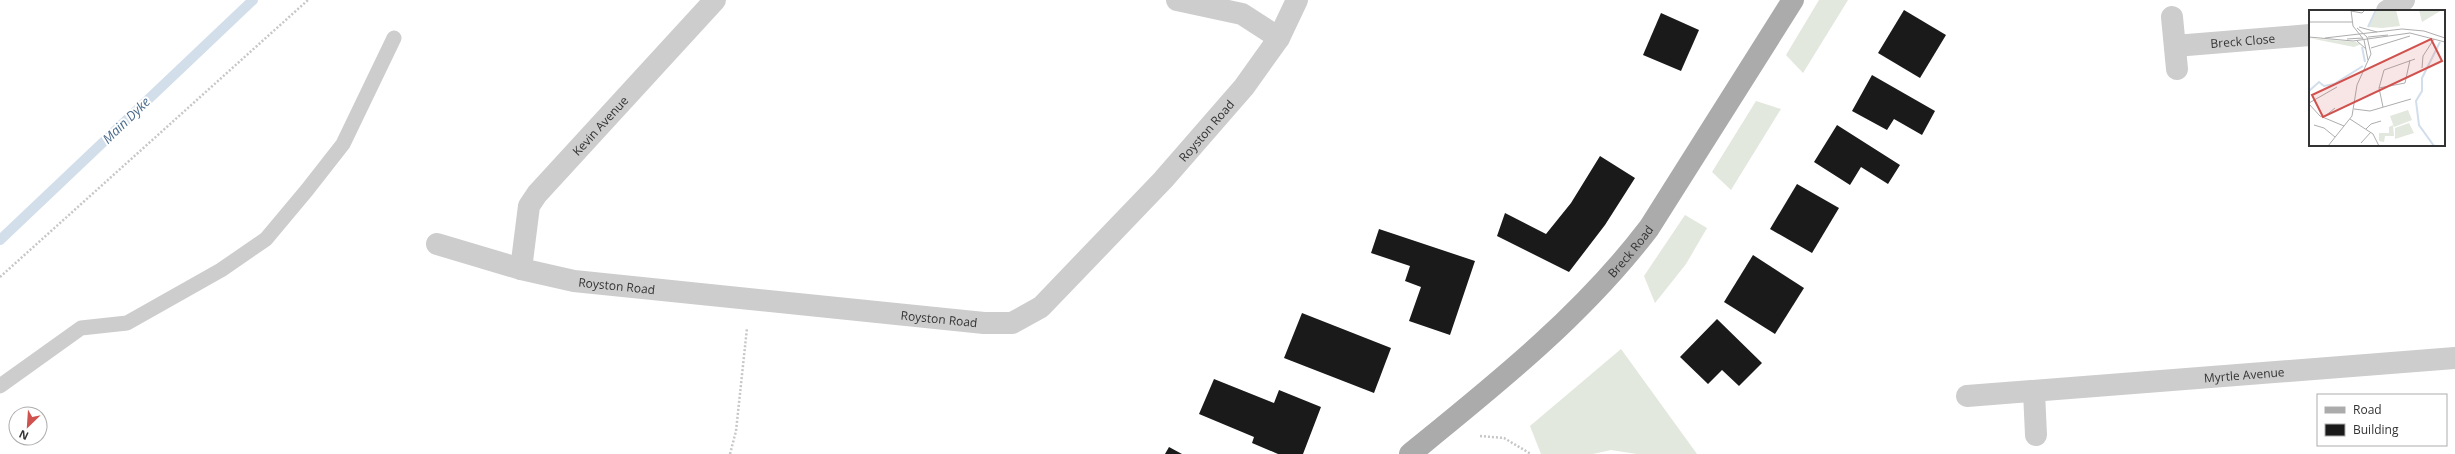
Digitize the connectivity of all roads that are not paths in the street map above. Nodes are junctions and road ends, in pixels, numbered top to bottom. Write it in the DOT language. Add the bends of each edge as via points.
graph roads {
  1 [pos="715,0"];
  2 [pos="1177,0"];
  3 [pos="1297,0"];
  4 [pos="1793,0"];
  5 [pos="2404,0"];
  6 [pos="2389,10"];
  7 [pos="2172,17"];
  8 [pos="2309,36"];
  9 [pos="394,38"];
  10 [pos="1279,38"];
  11 [pos="2175,46"];
  12 [pos="2177,69"];
  13 [pos="437,244"];
  14 [pos="521,269"];
  15 [pos="2455,358"];
  16 [pos="0,386"];
  17 [pos="2034,392"];
  18 [pos="1967,396"];
  19 [pos="2036,435"];
  20 [pos="1410,454"];
  1 -- 14 [label="street, Kevin Avenue" via="537,194 529,206"];
  2 -- 10 [label="street" via="1242,14"];
  3 -- 10 [label="street, Royston Road"];
  4 -- 20 [label="main road, Breck Road" via="1649,228 1622,264 1554,332"];
  5 -- 6 [label="street"];
  7 -- 11 [label="street"];
  8 -- 11 [label="street, Breck Close"];
  9 -- 16 [label="lane" via="343,144 266,239 221,270 127,323 81,328"];
  10 -- 14 [label="street, Royston Road" via="1244,87 1163,180 1041,307 1012,323 984,323 574,281"];
  11 -- 12 [label="street"];
  13 -- 14 [label="street, Royston Road"];
  15 -- 17 [label="street, Myrtle Avenue"];
  17 -- 18 [label="street, Myrtle Avenue"];
  17 -- 19 [label="street"];
}
